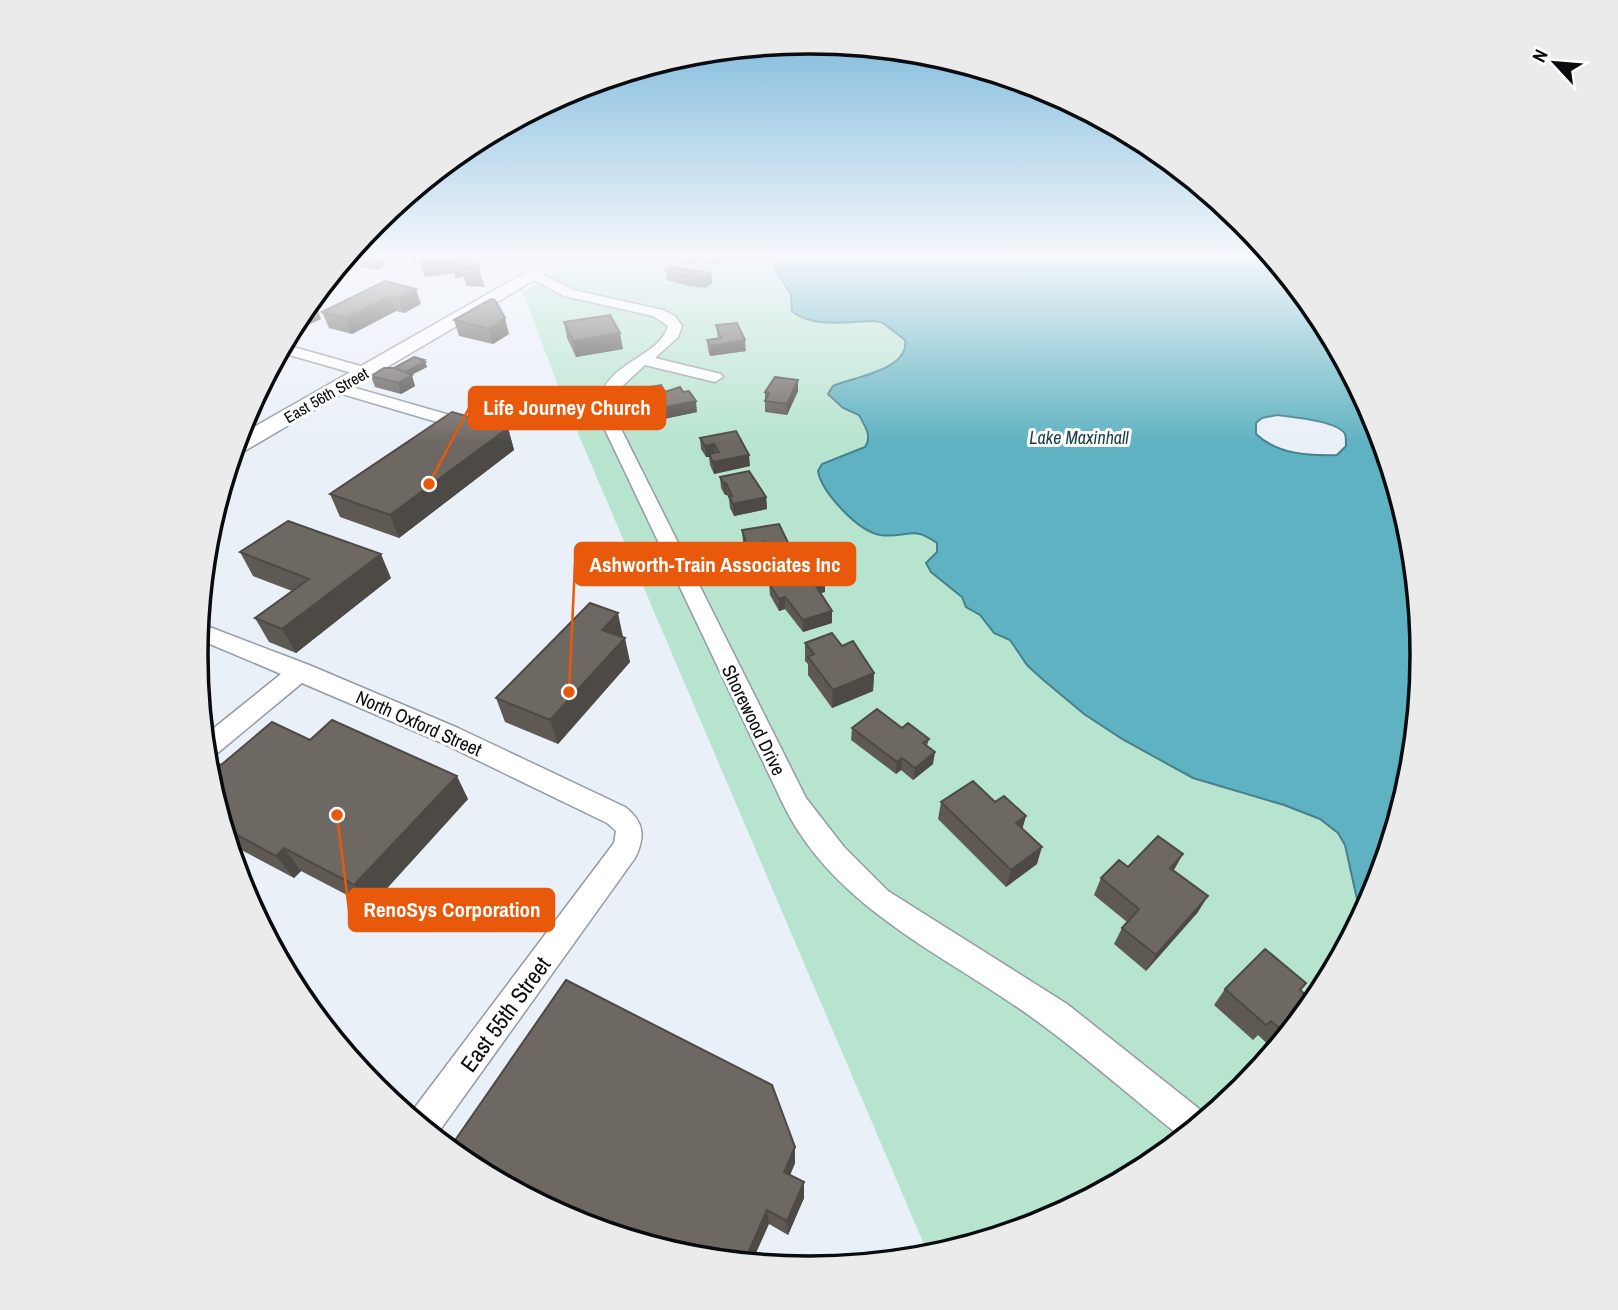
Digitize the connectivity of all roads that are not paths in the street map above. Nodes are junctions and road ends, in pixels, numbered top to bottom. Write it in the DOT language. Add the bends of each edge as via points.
graph roads {
  1 [pos="456,320"];
  2 [pos="671,320"];
  3 [pos="291,351"];
  4 [pos="645,360"];
  5 [pos="366,372"];
  6 [pos="715,377"];
  7 [pos="338,388"];
  8 [pos="447,421"];
  9 [pos="249,439"];
  10 [pos="209,634"];
  11 [pos="301,671"];
  12 [pos="214,741"];
  13 [pos="631,831"];
  14 [pos="427,1119"];
  15 [pos="1187,1122"];
  1 -- 5 [label="street, East 56th Street"];
  2 -- 4 [label="street, Shorewood Drive" via="673,334"];
  3 -- 5 [label="street"];
  4 -- 6 [label="street"];
  4 -- 15 [label="street, Shorewood Drive" via="606,394 607,422 797,806 821,842 878,900 1056,1015"];
  5 -- 7 [label="street, East 56th Street"];
  7 -- 8 [label="street"];
  7 -- 9 [label="street, East 56th Street"];
  10 -- 11 [label="street, North Oxford Street"];
  11 -- 12 [label="street"];
  11 -- 13 [label="street, North Oxford Street" via="449,734 604,809 625,821"];
  13 -- 14 [label="street, East 55th Street" via="625,850"];
}
